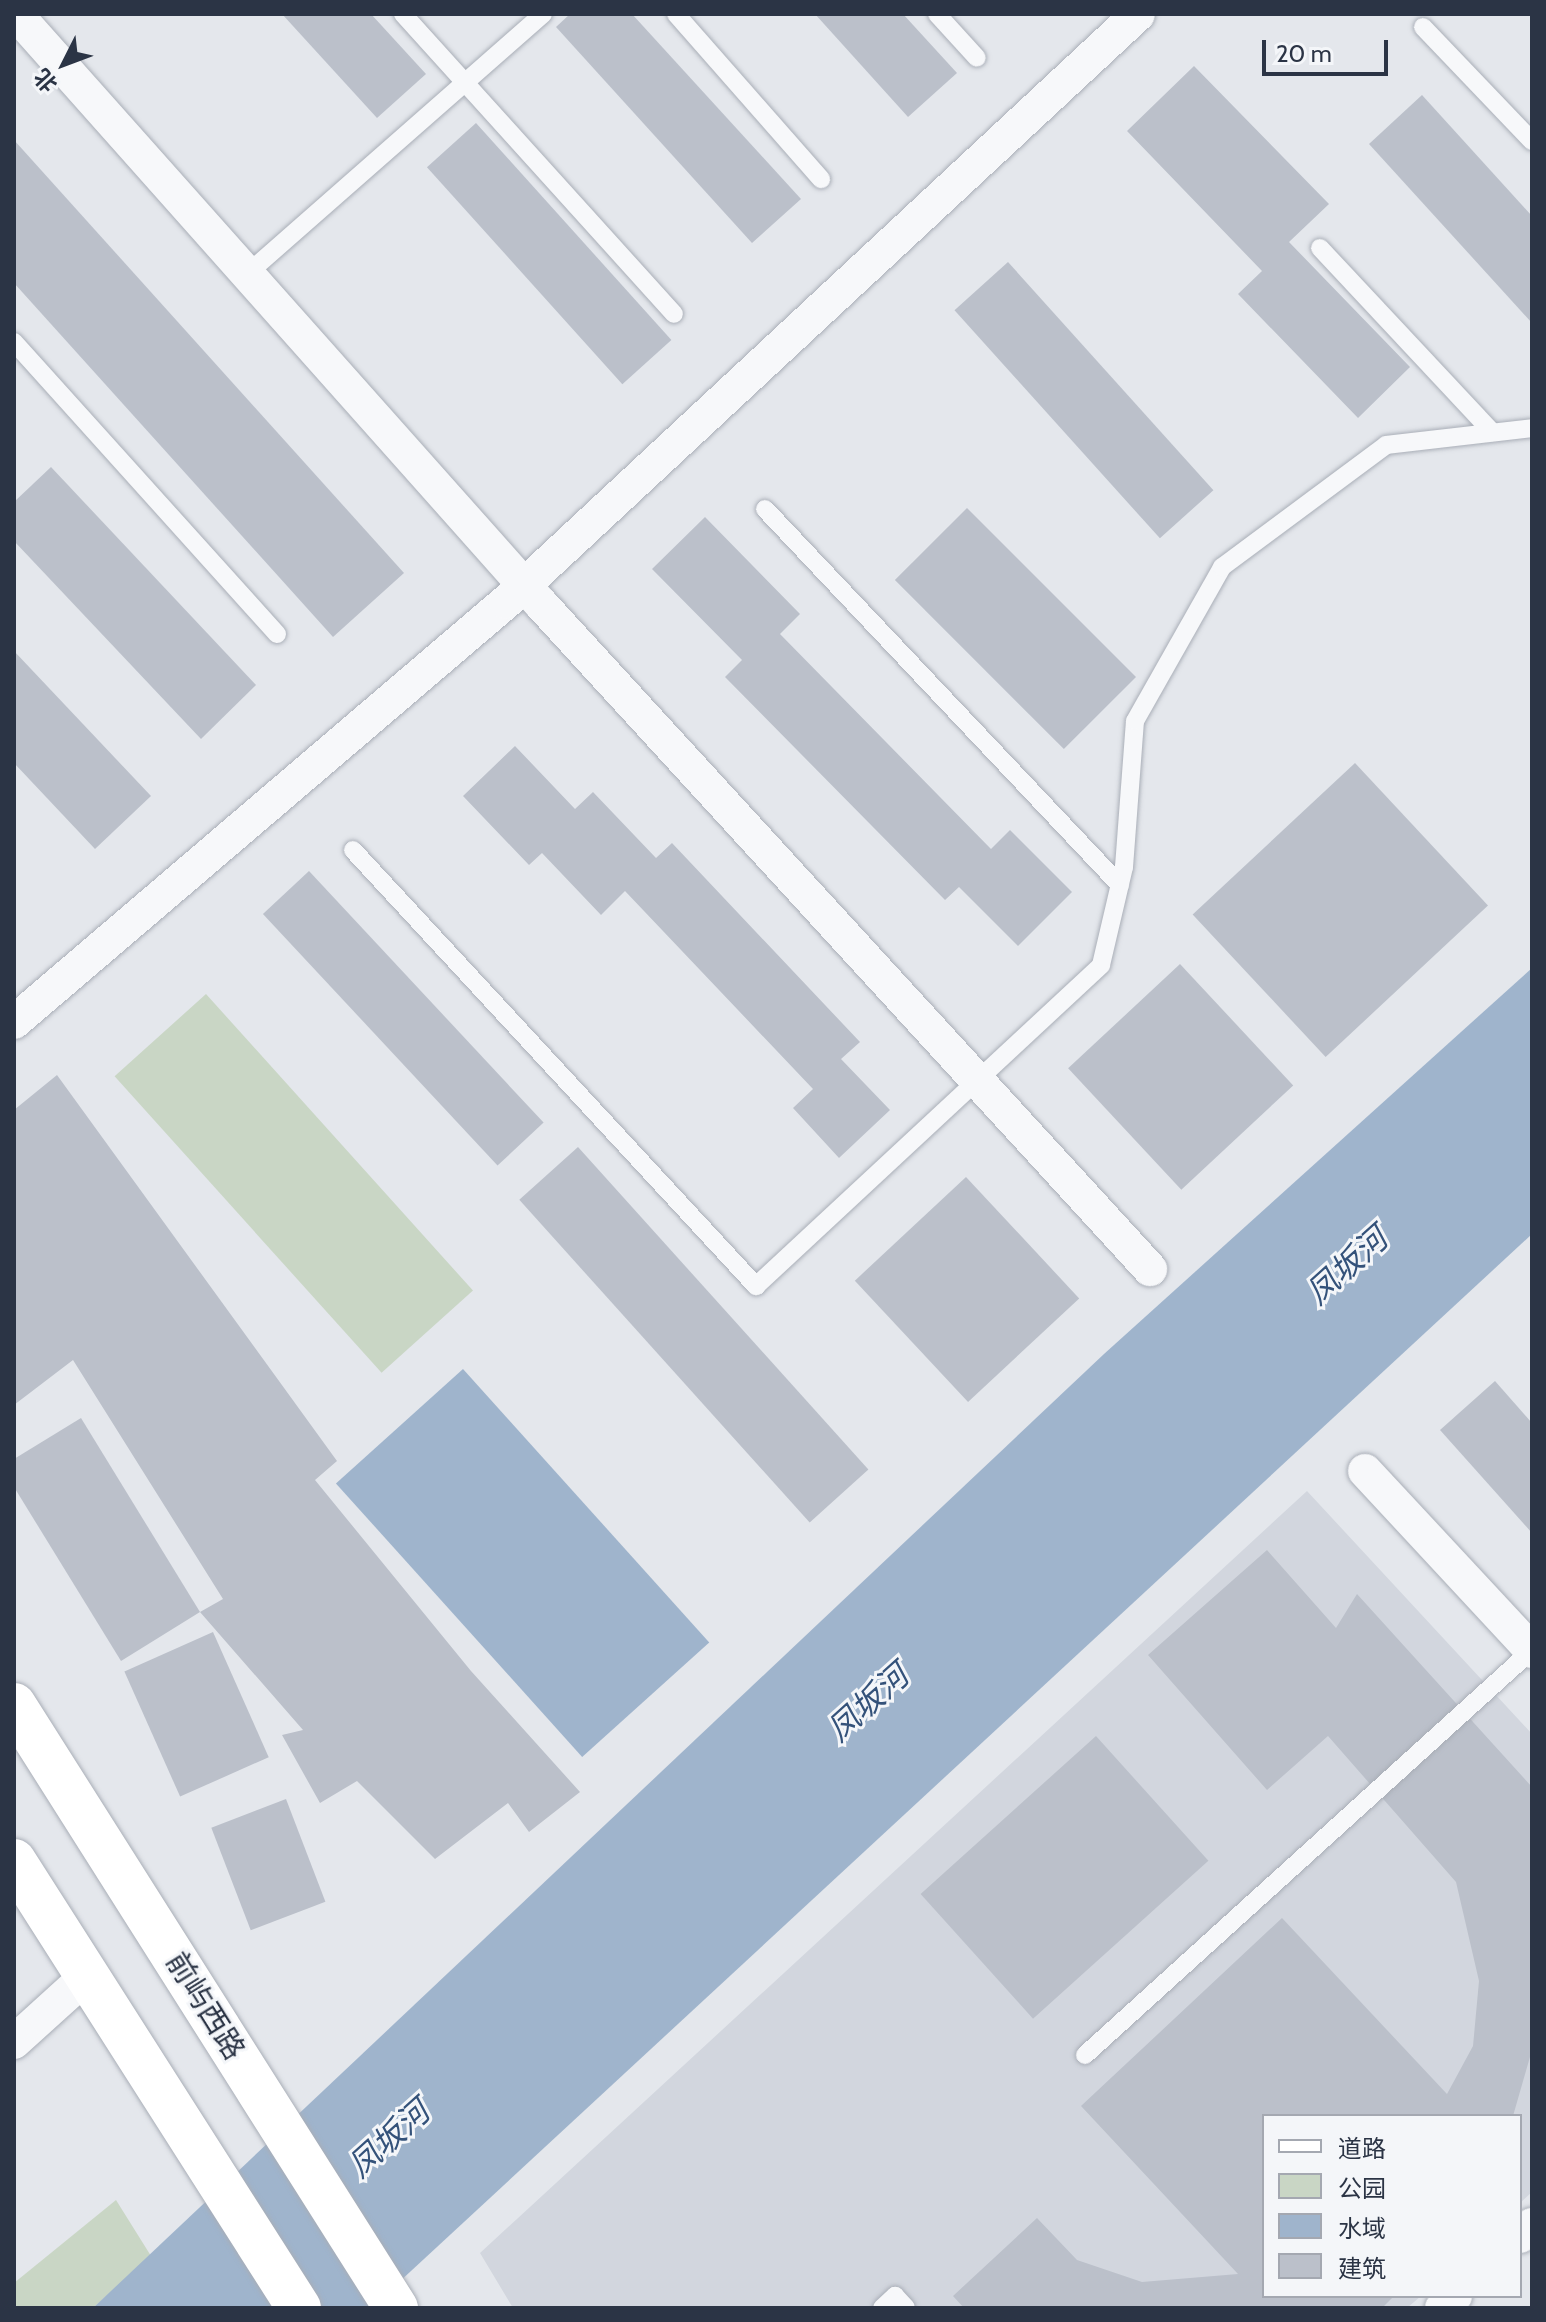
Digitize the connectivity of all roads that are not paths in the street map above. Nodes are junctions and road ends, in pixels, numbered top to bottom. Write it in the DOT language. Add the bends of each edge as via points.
graph roads {
  1 [pos="16,14"];
  2 [pos="403,14"];
  3 [pos="543,14"];
  4 [pos="676,14"];
  5 [pos="937,14"];
  6 [pos="1138,14"];
  7 [pos="1423,27"];
  8 [pos="977,58"];
  9 [pos="465,82"];
  10 [pos="1532,141"];
  11 [pos="821,179"];
  12 [pos="1320,248"];
  13 [pos="247,274"];
  14 [pos="674,314"];
  15 [pos="14,342"];
  16 [pos="1532,428"];
  17 [pos="1492,432"];
  18 [pos="765,509"];
  19 [pos="524,585"];
  20 [pos="277,634"];
  21 [pos="353,850"];
  22 [pos="1120,885"];
  23 [pos="14,1022"];
  24 [pos="980,1083"];
  25 [pos="1150,1269"];
  26 [pos="1365,1471"];
  27 [pos="1532,1651"];
  28 [pos="14,1705"];
  29 [pos="14,1861"];
  30 [pos="88,1975"];
  31 [pos="14,2042"];
  32 [pos="1085,2055"];
  33 [pos="299,2308"];
  34 [pos="396,2308"];
  35 [pos="882,2308"];
  36 [pos="906,2308"];
  1 -- 13 [label="street"];
  2 -- 9 [label="lane"];
  3 -- 9 [label="lane"];
  4 -- 11 [label="lane"];
  5 -- 8 [label="lane"];
  6 -- 19 [label="street"];
  7 -- 10 [label="lane"];
  9 -- 13 [label="lane"];
  9 -- 14 [label="lane"];
  12 -- 17 [label="lane"];
  13 -- 19 [label="street"];
  15 -- 20 [label="lane"];
  16 -- 17 [label="lane"];
  17 -- 22 [label="lane" via="1386,445 1222,567 1135,721"];
  18 -- 22 [label="lane"];
  19 -- 23 [label="street"];
  19 -- 24 [label="street"];
  21 -- 24 [label="lane" via="756,1286"];
  22 -- 24 [label="lane" via="1101,965"];
  24 -- 25 [label="street"];
  26 -- 27 [label="street"];
  27 -- 32 [label="lane"];
  28 -- 34 [label="main road, 前屿西路"];
  29 -- 30 [label="main road"];
  30 -- 31 [label="street"];
  30 -- 33 [label="main road"];
  35 -- 36 [label="lane" via="895,2296"];
}
